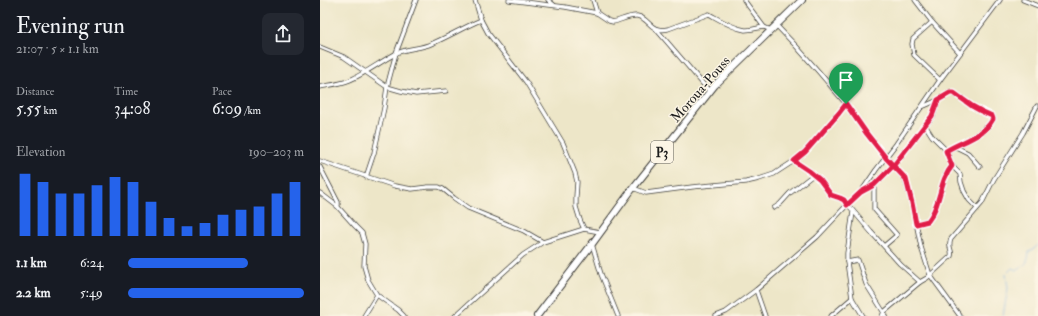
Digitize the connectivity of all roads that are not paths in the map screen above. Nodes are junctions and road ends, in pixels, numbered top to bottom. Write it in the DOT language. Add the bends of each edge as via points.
graph roads {
  1 [pos="416,0"];
  2 [pos="475,0"];
  3 [pos="509,0"];
  4 [pos="548,0"];
  5 [pos="594,0"];
  6 [pos="744,0"];
  7 [pos="802,0"];
  8 [pos="915,0"];
  9 [pos="1000,0"];
  10 [pos="1023,0"];
  11 [pos="555,6"];
  12 [pos="1038,6"];
  13 [pos="598,13"];
  14 [pos="481,20"];
  15 [pos="932,22"];
  16 [pos="764,27"];
  17 [pos="774,28"];
  18 [pos="656,29"];
  19 [pos="320,47"];
  20 [pos="396,53"];
  21 [pos="960,54"];
  22 [pos="366,72"];
  23 [pos="940,80"];
  24 [pos="320,87"];
  25 [pos="387,87"];
  26 [pos="446,91"];
  27 [pos="710,92"];
  28 [pos="938,100"];
  29 [pos="846,104"];
  30 [pos="1037,106"];
  31 [pos="921,107"];
  32 [pos="926,125"];
  33 [pos="956,147"];
  34 [pos="946,151"];
  35 [pos="886,158"];
  36 [pos="320,161"];
  37 [pos="794,161"];
  38 [pos="894,165"];
  39 [pos="952,166"];
  40 [pos="320,167"];
  41 [pos="980,168"];
  42 [pos="813,175"];
  43 [pos="366,177"];
  44 [pos="874,185"];
  45 [pos="633,188"];
  46 [pos="861,192"];
  47 [pos="320,193"];
  48 [pos="847,205"];
  49 [pos="337,206"];
  50 [pos="774,208"];
  51 [pos="977,208"];
  52 [pos="853,212"];
  53 [pos="916,224"];
  54 [pos="584,229"];
  55 [pos="600,232"];
  56 [pos="543,242"];
  57 [pos="592,244"];
  58 [pos="884,246"];
  59 [pos="847,262"];
  60 [pos="930,275"];
  61 [pos="920,282"];
  62 [pos="756,290"];
  63 [pos="377,295"];
  64 [pos="852,298"];
  65 [pos="884,315"];
  66 [pos="364,316"];
  67 [pos="404,316"];
  68 [pos="455,316"];
  69 [pos="537,316"];
  70 [pos="618,316"];
  71 [pos="716,316"];
  72 [pos="765,316"];
  73 [pos="831,316"];
  74 [pos="863,316"];
  75 [pos="960,316"];
  1 -- 20 [label="street"];
  2 -- 14 [label="street"];
  3 -- 11 [label="street"];
  4 -- 11 [label="street"];
  5 -- 13 [label="street"];
  6 -- 16 [label="street"];
  7 -- 17 [label="main road, Moroua-Pouss / P3"];
  8 -- 15 [label="street"];
  9 -- 21 [label="street"];
  10 -- 12 [label="street"];
  11 -- 13 [label="street"];
  13 -- 18 [label="street" via="613,22 637,16"];
  14 -- 20 [label="street" via="431,44"];
  14 -- 54 [label="street" via="526,82 564,143 575,173 576,207"];
  15 -- 21 [label="street"];
  15 -- 23 [label="street" via="913,39 912,44 914,55"];
  16 -- 17 [label="street"];
  16 -- 18 [label="street" via="745,30 709,14 668,29"];
  17 -- 27 [label="main road, Moroua-Pouss / P3"];
  17 -- 29 [label="street" via="796,46"];
  18 -- 27 [label="street"];
  19 -- 22 [label="street" via="344,57"];
  20 -- 22 [label="street"];
  20 -- 25 [label="street"];
  21 -- 23 [label="street"];
  22 -- 24 [label="street" via="346,82"];
  22 -- 25 [label="street"];
  23 -- 31 [label="street"];
  25 -- 26 [label="street" via="416,94"];
  25 -- 43 [label="street" via="374,153"];
  27 -- 45 [label="main road, Moroua-Pouss / P3"];
  28 -- 31 [label="street"];
  28 -- 32 [label="street"];
  28 -- 33 [label="street" via="954,93 993,118 981,132"];
  29 -- 35 [label="street"];
  29 -- 37 [label="street" via="805,152"];
  30 -- 51 [label="street"];
  31 -- 35 [label="street"];
  32 -- 34 [label="street"];
  32 -- 38 [label="street"];
  33 -- 34 [label="street"];
  33 -- 41 [label="street" via="968,153"];
  34 -- 39 [label="street"];
  35 -- 38 [label="street"];
  35 -- 46 [label="street"];
  36 -- 43 [label="street"];
  37 -- 42 [label="street"];
  37 -- 45 [label="street" via="774,174 746,182 646,193"];
  38 -- 44 [label="street"];
  38 -- 53 [label="street" via="906,179"];
  39 -- 51 [label="street" via="960,174 962,186 969,200"];
  39 -- 53 [label="street" via="946,174 929,220"];
  40 -- 49 [label="street" via="338,202"];
  42 -- 48 [label="street" via="824,184 831,195 844,200"];
  42 -- 50 [label="street"];
  43 -- 56 [label="street" via="412,189 439,187 468,208 524,231"];
  44 -- 46 [label="street"];
  44 -- 58 [label="street" via="874,209 897,235"];
  45 -- 55 [label="main road, Moroua-Pouss / P3"];
  46 -- 48 [label="street"];
  47 -- 49 [label="street"];
  48 -- 52 [label="street"];
  48 -- 62 [label="street" via="817,237"];
  49 -- 63 [label="street" via="362,233 365,244 364,266 368,280"];
  51 -- 60 [label="street" via="951,240 951,256"];
  52 -- 58 [label="street"];
  52 -- 59 [label="street"];
  53 -- 60 [label="street"];
  54 -- 55 [label="street"];
  54 -- 56 [label="street"];
  55 -- 57 [label="main road, Moroua-Pouss / P3"];
  56 -- 68 [label="street" via="523,255"];
  57 -- 69 [label="main road, Moroua-Pouss / P3"];
  57 -- 70 [label="street"];
  58 -- 61 [label="street"];
  59 -- 64 [label="street"];
  59 -- 65 [label="street" via="858,260 866,284"];
  60 -- 61 [label="street"];
  60 -- 75 [label="street"];
  61 -- 65 [label="street"];
  62 -- 71 [label="street" via="726,312"];
  62 -- 72 [label="street"];
  63 -- 66 [label="street"];
  63 -- 67 [label="street"];
  64 -- 73 [label="street"];
  64 -- 74 [label="street"];
}
